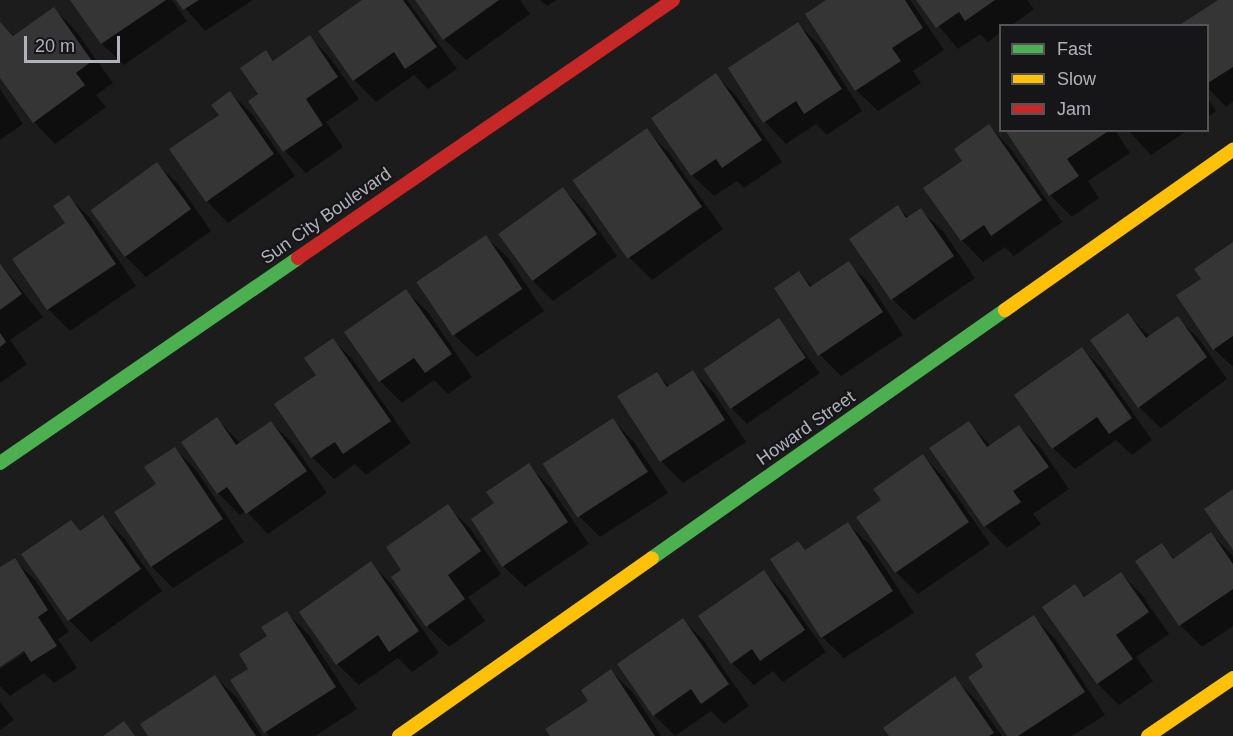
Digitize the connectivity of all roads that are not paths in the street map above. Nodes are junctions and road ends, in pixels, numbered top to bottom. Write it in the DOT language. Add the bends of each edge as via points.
graph roads {
  1 [pos="673,0"];
  2 [pos="1233,150"];
  3 [pos="0,462"];
  4 [pos="1233,678"];
  5 [pos="399,736"];
  6 [pos="1149,736"];
  1 -- 3 [label="street, Sun City Boulevard"];
  2 -- 5 [label="street, Howard Street"];
  4 -- 6 [label="street"];
}
